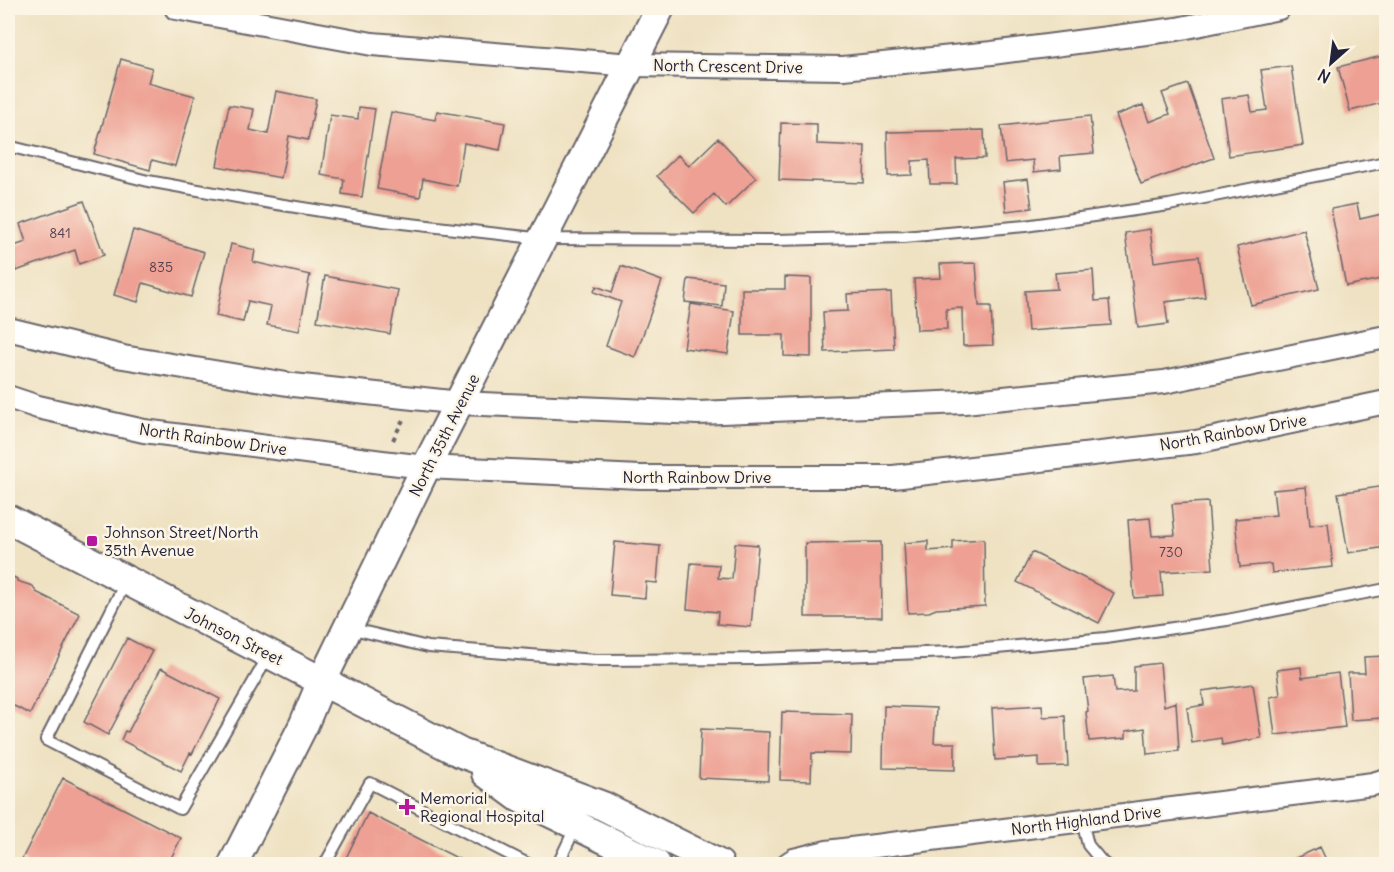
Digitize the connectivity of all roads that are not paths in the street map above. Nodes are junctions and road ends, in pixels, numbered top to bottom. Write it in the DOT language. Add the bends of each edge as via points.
graph roads {
  1 [pos="176,8"];
  2 [pos="660,8"];
  3 [pos="1279,8"];
  4 [pos="632,65"];
  5 [pos="8,146"];
  6 [pos="1386,162"];
  7 [pos="544,239"];
  8 [pos="8,329"];
  9 [pos="1386,337"];
  10 [pos="8,397"];
  11 [pos="1386,402"];
  12 [pos="460,403"];
  13 [pos="426,468"];
  14 [pos="8,519"];
  15 [pos="126,580"];
  16 [pos="1386,589"];
  17 [pos="348,628"];
  18 [pos="270,654"];
  19 [pos="322,681"];
  20 [pos="461,753"];
  21 [pos="1382,785"];
  22 [pos="1082,820"];
  23 [pos="576,825"];
  24 [pos="233,864"];
  25 [pos="326,864"];
  26 [pos="528,864"];
  27 [pos="558,864"];
  28 [pos="656,864"];
  29 [pos="719,864"];
  30 [pos="788,864"];
  31 [pos="1105,864"];
  1 -- 4 [label="street, North Crescent Drive" via="372,44"];
  2 -- 4 [label="street, North 35th Avenue"];
  3 -- 4 [label="street, North Crescent Drive" via="1177,29 843,68"];
  4 -- 7 [label="street, North 35th Avenue"];
  5 -- 7 [label="lane" via="148,181 271,203 384,221"];
  6 -- 7 [label="lane" via="1169,205 1014,227 903,237"];
  7 -- 12 [label="street, North 35th Avenue"];
  8 -- 12 [label="street" via="123,357 293,385"];
  9 -- 12 [label="street" via="1164,382 964,402 698,413"];
  10 -- 13 [label="street, North Rainbow Drive" via="144,431"];
  11 -- 13 [label="street, North Rainbow Drive" via="1197,442 892,477 640,477"];
  12 -- 13 [label="street, North 35th Avenue"];
  13 -- 17 [label="street, North 35th Avenue"];
  14 -- 15 [label="street, Johnson Street"];
  15 -- 18 [label="street, Johnson Street"];
  15 -- 18 [label="lane" via="46,740 180,809"];
  16 -- 17 [label="lane" via="1227,620 1106,638 952,651 756,659 596,660 428,647"];
  17 -- 19 [label="street, North 35th Avenue"];
  18 -- 19 [label="street, Johnson Street"];
  19 -- 20 [label="street, Johnson Street"];
  19 -- 24 [label="street, North 35th Avenue"];
  20 -- 23 [label="street, Johnson Street" via="520,798"];
  20 -- 29 [label="street, Johnson Street" via="603,806"];
  21 -- 22 [label="street, North Highland Drive"];
  22 -- 30 [label="street, North Highland Drive" via="827,852"];
  22 -- 31 [label="lane" via="1088,845"];
  23 -- 27 [label="lane"];
  23 -- 28 [label="street, Johnson Street"];
  25 -- 26 [label="lane" via="370,783"];
}
